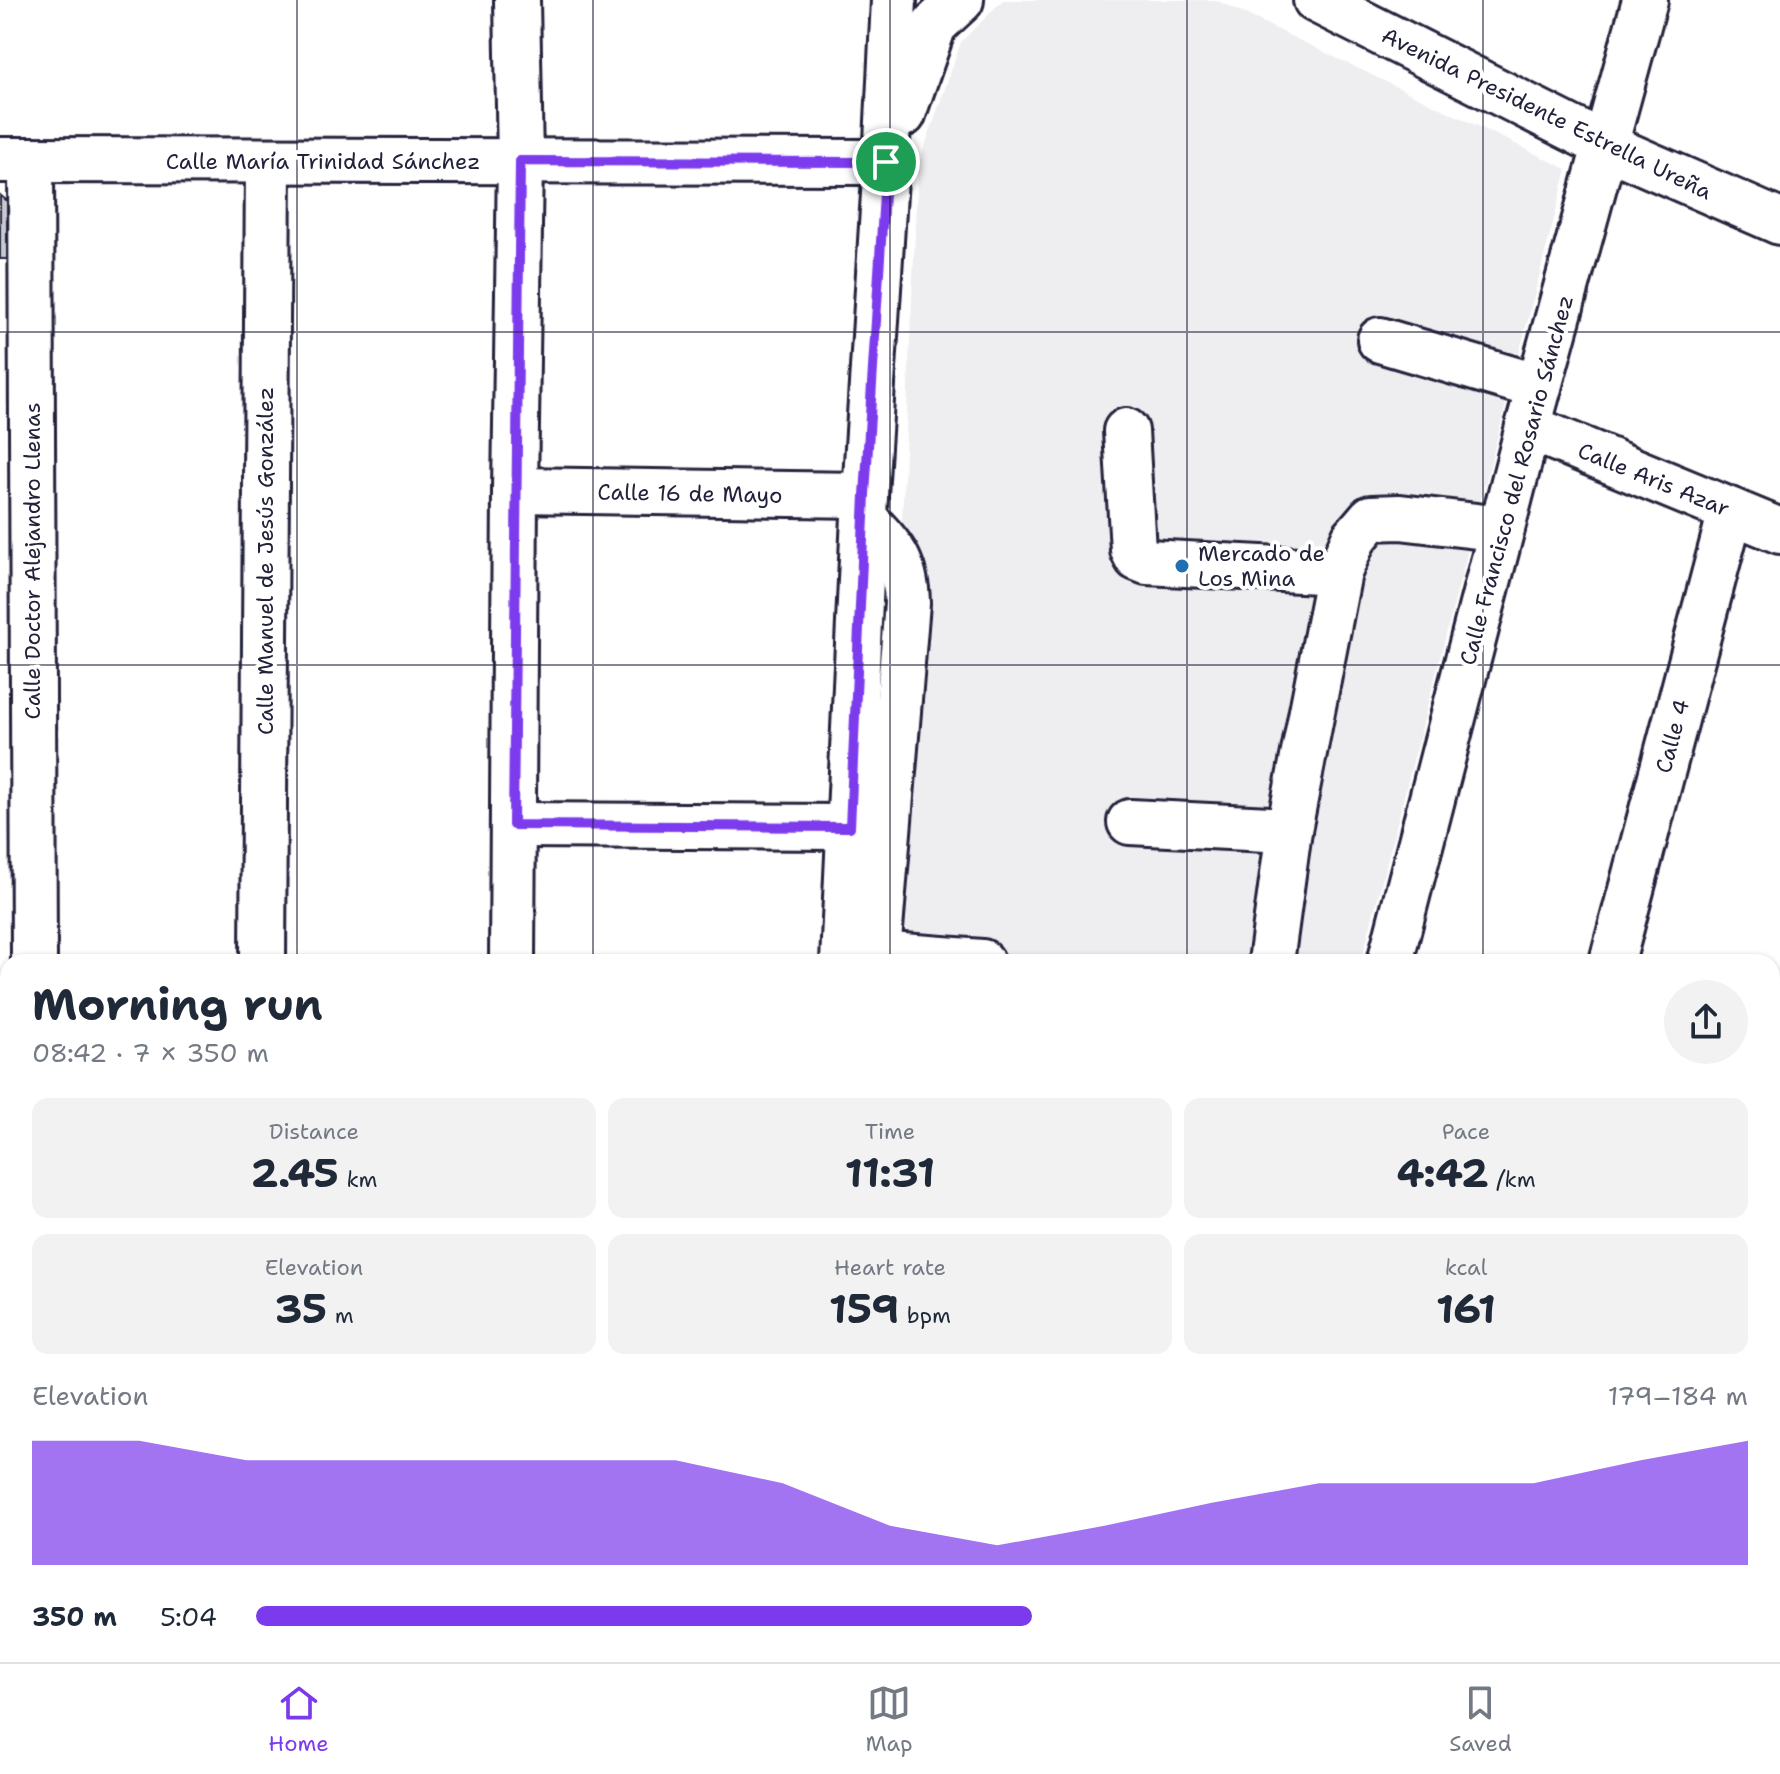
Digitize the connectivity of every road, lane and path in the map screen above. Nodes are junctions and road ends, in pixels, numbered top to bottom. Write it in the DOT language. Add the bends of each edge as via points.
graph roads {
  1 [pos="517,0"];
  2 [pos="894,0"];
  3 [pos="961,0"];
  4 [pos="1316,0"];
  5 [pos="1645,0"];
  6 [pos="1606,146"];
  7 [pos="15,160"];
  8 [pos="268,161"];
  9 [pos="520,161"];
  10 [pos="886,162"];
  11 [pos="1780,222"];
  12 [pos="1380,340"];
  13 [pos="1534,407"];
  14 [pos="1126,431"];
  15 [pos="515,490"];
  16 [pos="865,507"];
  17 [pos="1731,511"];
  18 [pos="1502,529"];
  19 [pos="1780,531"];
  20 [pos="1339,572"];
  21 [pos="1130,822"];
  22 [pos="513,825"];
  23 [pos="850,827"];
  24 [pos="1289,830"];
  25 [pos="34,954"];
  26 [pos="263,954"];
  27 [pos="512,954"];
  28 [pos="855,954"];
  29 [pos="855,954"];
  30 [pos="1272,954"];
  31 [pos="1392,954"];
  32 [pos="1614,954"];
  1 -- 9 [label="street"];
  2 -- 10 [label="street"];
  3 -- 10 [label="street" via="934,25"];
  4 -- 6 [label="street, Avenida Presidente Estrella Ureña"];
  5 -- 6 [label="street, Calle Francisco del Rosario Sánchez"];
  6 -- 11 [label="street, Avenida Presidente Estrella Ureña"];
  6 -- 13 [label="street, Calle Francisco del Rosario Sánchez"];
  7 -- 8 [label="street, Calle María Trinidad Sánchez"];
  7 -- 25 [label="street, Calle Doctor Alejandro Llenas"];
  8 -- 9 [label="street, Calle María Trinidad Sánchez"];
  8 -- 26 [label="street, Calle Manuel de Jesús González"];
  9 -- 10 [label="street, Calle María Trinidad Sánchez"];
  9 -- 15 [label="street"];
  10 -- 16 [label="street"];
  12 -- 13 [label="street, Calle Aris Azar"];
  13 -- 17 [label="street, Calle Aris Azar"];
  13 -- 18 [label="street, Calle Francisco del Rosario Sánchez"];
  14 -- 20 [label="street" via="1137,558"];
  15 -- 16 [label="street, Calle 16 de Mayo"];
  15 -- 22 [label="street"];
  16 -- 23 [label="street"];
  16 -- 28 [label="street" via="903,568 907,603"];
  17 -- 19 [label="street, Calle Aris Azar"];
  17 -- 32 [label="street, Calle 4"];
  18 -- 20 [label="street" via="1371,518 1354,538"];
  18 -- 31 [label="street, Calle Francisco del Rosario Sánchez"];
  20 -- 24 [label="street"];
  21 -- 24 [label="street"];
  22 -- 23 [label="street"];
  22 -- 27 [label="street"];
  23 -- 29 [label="street"];
  24 -- 30 [label="street"];
}
